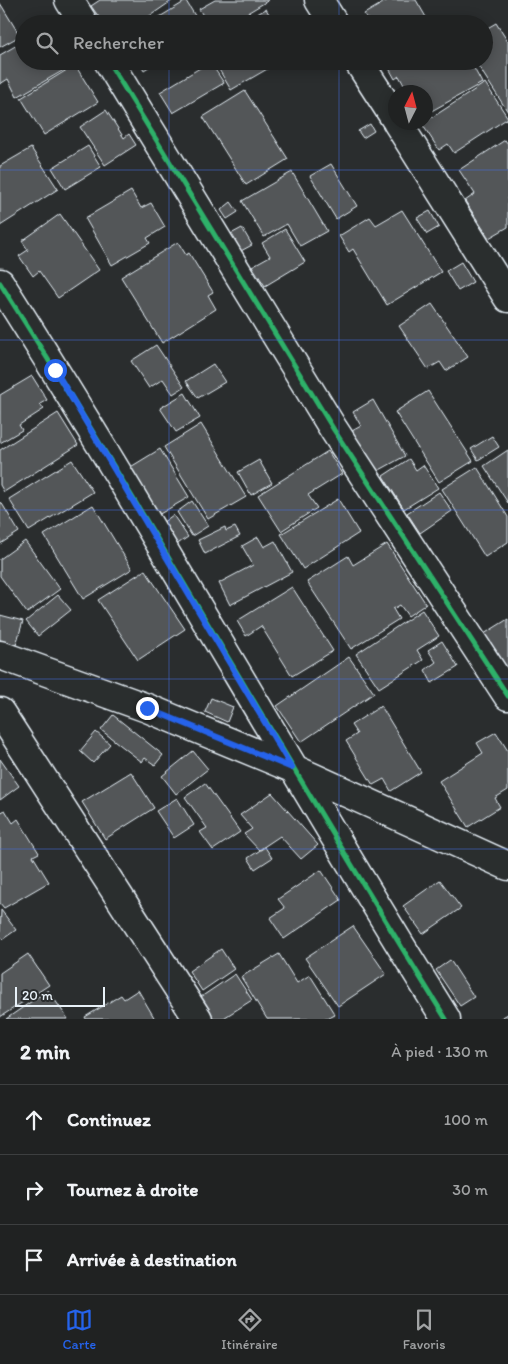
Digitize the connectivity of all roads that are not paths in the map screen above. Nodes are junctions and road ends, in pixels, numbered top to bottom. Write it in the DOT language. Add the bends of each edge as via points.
graph roads {
  1 [pos="70,0"];
  2 [pos="319,0"];
  3 [pos="79,15"];
  4 [pos="328,15"];
  5 [pos="114,70"];
  6 [pos="364,70"];
  7 [pos="388,108"];
  8 [pos="402,130"];
  9 [pos="0,283"];
  10 [pos="508,298"];
  11 [pos="0,655"];
  12 [pos="508,696"];
  13 [pos="0,712"];
  14 [pos="292,768"];
  15 [pos="508,866"];
  16 [pos="198,1019"];
  17 [pos="446,1019"];
  1 -- 3 [label="street"];
  2 -- 4 [label="street"];
  5 -- 12 [label="street" via="334,430"];
  6 -- 7 [label="street"];
  8 -- 10 [label="street"];
  9 -- 14 [label="street"];
  11 -- 14 [label="street" via="147,708"];
  13 -- 16 [label="street"];
  14 -- 15 [label="street"];
  14 -- 17 [label="street"];
}
